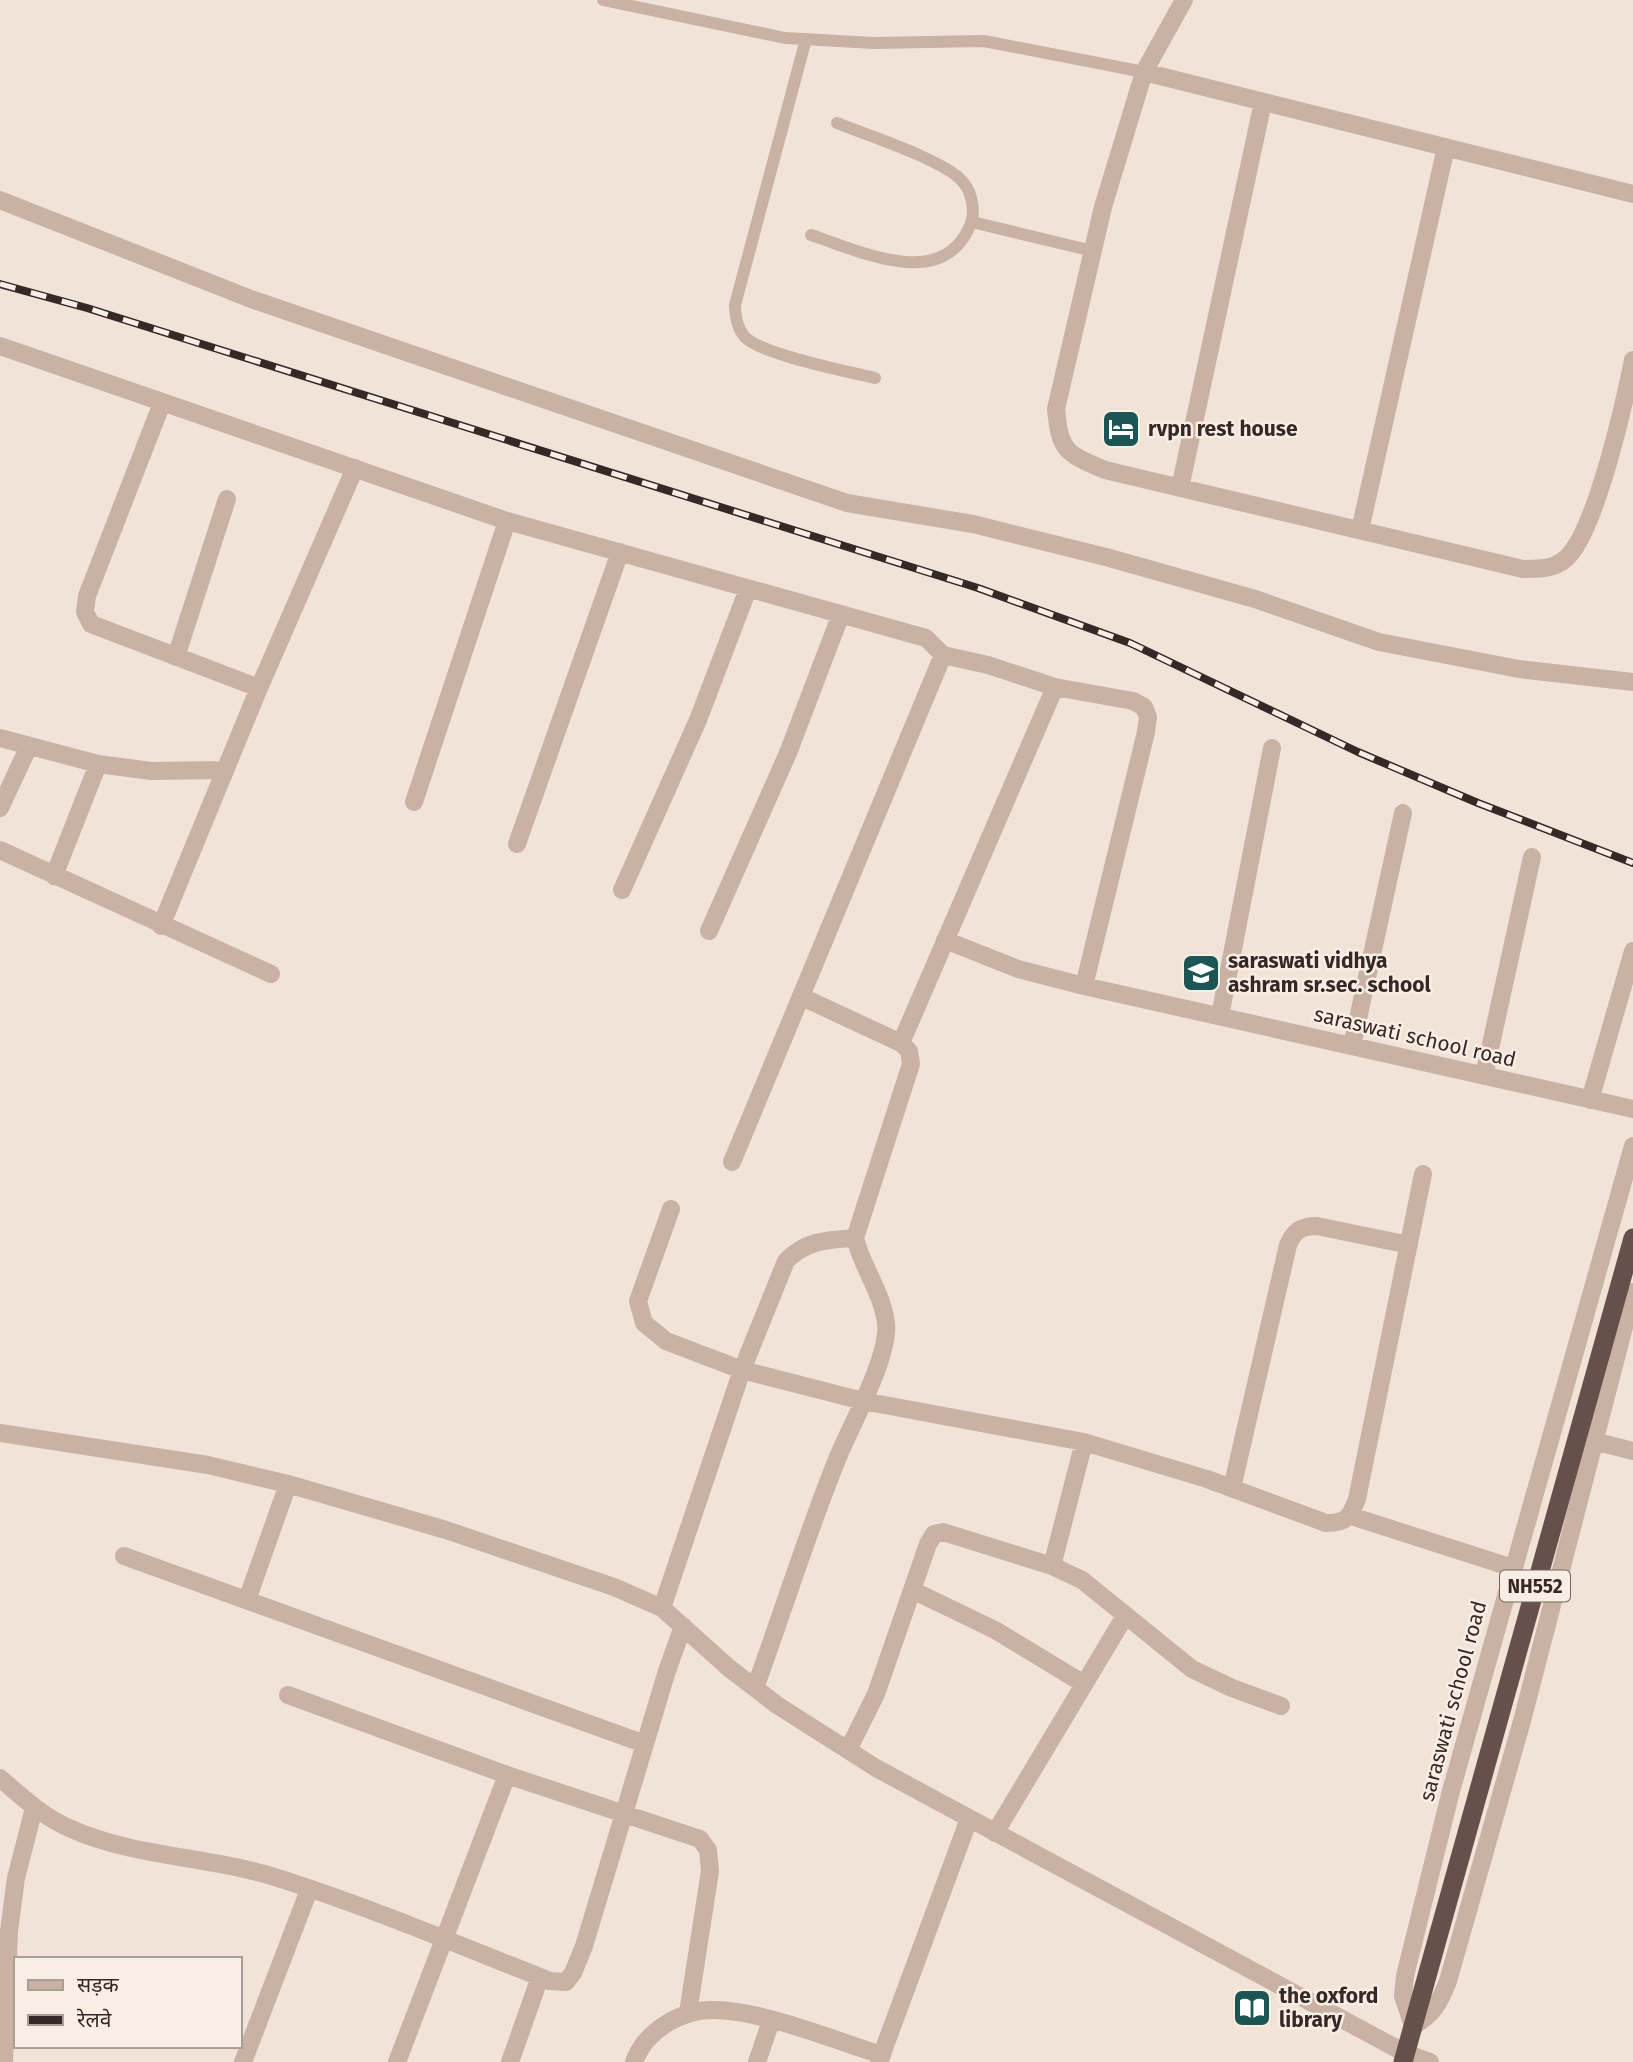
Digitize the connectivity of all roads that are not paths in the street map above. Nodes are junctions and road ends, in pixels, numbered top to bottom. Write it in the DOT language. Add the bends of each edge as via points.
graph roads {
  1 [pos="603,0"];
  2 [pos="1184,0"];
  3 [pos="806,40"];
  4 [pos="1144,72"];
  5 [pos="1263,102"];
  6 [pos="837,123"];
  7 [pos="1446,147"];
  8 [pos="1633,194"];
  9 [pos="0,200"];
  10 [pos="972,222"];
  11 [pos="811,235"];
  12 [pos="1093,251"];
  13 [pos="0,346"];
  14 [pos="1633,360"];
  15 [pos="875,378"];
  16 [pos="1630,394"];
  17 [pos="162,403"];
  18 [pos="355,468"];
  19 [pos="1180,488"];
  20 [pos="227,499"];
  21 [pos="507,521"];
  22 [pos="1360,530"];
  23 [pos="620,552"];
  24 [pos="748,589"];
  25 [pos="841,614"];
  26 [pos="943,655"];
  27 [pos="176,657"];
  28 [pos="1633,682"];
  29 [pos="1055,687"];
  30 [pos="259,688"];
  31 [pos="0,738"];
  32 [pos="29,746"];
  33 [pos="1272,748"];
  34 [pos="98,764"];
  35 [pos="225,770"];
  36 [pos="414,802"];
  37 [pos="0,808"];
  38 [pos="1403,813"];
  39 [pos="517,844"];
  40 [pos="0,850"];
  41 [pos="1532,857"];
  42 [pos="54,876"];
  43 [pos="622,890"];
  44 [pos="161,926"];
  45 [pos="709,931"];
  46 [pos="945,940"];
  47 [pos="1633,951"];
  48 [pos="271,974"];
  49 [pos="1084,986"];
  50 [pos="802,997"];
  51 [pos="1220,1016"];
  52 [pos="901,1043"];
  53 [pos="1352,1046"];
  54 [pos="1484,1076"];
  55 [pos="1590,1100"];
  56 [pos="1633,1109"];
  57 [pos="1633,1146"];
  58 [pos="732,1162"];
  59 [pos="1423,1174"];
  60 [pos="671,1209"];
  61 [pos="855,1238"];
  62 [pos="1633,1238"];
  63 [pos="1409,1245"];
  64 [pos="1633,1292"];
  65 [pos="1628,1327"];
  66 [pos="742,1370"];
  67 [pos="863,1401"];
  68 [pos="0,1433"];
  69 [pos="1594,1441"];
  70 [pos="1084,1442"];
  71 [pos="1633,1451"];
  72 [pos="288,1485"];
  73 [pos="1232,1488"];
  74 [pos="1351,1516"];
  75 [pos="124,1556"];
  76 [pos="1052,1566"];
  77 [pos="1513,1568"];
  78 [pos="912,1590"];
  79 [pos="247,1600"];
  80 [pos="663,1608"];
  81 [pos="1125,1616"];
  82 [pos="683,1626"];
  83 [pos="1084,1684"];
  84 [pos="755,1688"];
  85 [pos="288,1695"];
  86 [pos="1281,1706"];
  87 [pos="645,1744"];
  88 [pos="848,1750"];
  89 [pos="507,1775"];
  90 [pos="0,1778"];
  91 [pos="34,1808"];
  92 [pos="624,1813"];
  93 [pos="969,1819"];
  94 [pos="995,1833"];
  95 [pos="309,1889"];
  96 [pos="445,1941"];
  97 [pos="540,1977"];
  98 [pos="3,2008"];
  99 [pos="688,2013"];
  100 [pos="771,2021"];
  101 [pos="1413,2026"];
  102 [pos="1404,2057"];
  103 [pos="881,2059"];
  104 [pos="4,2062"];
  105 [pos="243,2062"];
  106 [pos="397,2062"];
  107 [pos="510,2062"];
  108 [pos="634,2062"];
  109 [pos="757,2062"];
  110 [pos="1430,2062"];
  1 -- 3 [label="lane"];
  2 -- 4 [label="street"];
  3 -- 4 [label="lane" via="984,41"];
  3 -- 15 [label="lane" via="734,305 735,320 745,338 773,352"];
  4 -- 5 [label="street"];
  4 -- 12 [label="street"];
  5 -- 7 [label="street"];
  5 -- 19 [label="street"];
  6 -- 10 [label="lane" via="937,164 963,181 973,202"];
  7 -- 8 [label="street"];
  7 -- 22 [label="street"];
  9 -- 28 [label="street" via="251,299 847,503 973,524 1106,557 1379,642 1519,669"];
  10 -- 11 [label="lane" via="963,242 945,257 919,264 877,257"];
  10 -- 12 [label="lane"];
  12 -- 19 [label="street" via="1056,409 1059,440 1075,457 1105,470"];
  13 -- 17 [label="street"];
  14 -- 16 [label="street"];
  16 -- 22 [label="street" via="1588,523 1570,555 1550,569 1523,569"];
  17 -- 18 [label="street"];
  17 -- 27 [label="street" via="87,596 85,612 91,624"];
  18 -- 21 [label="street"];
  18 -- 30 [label="street"];
  19 -- 22 [label="street"];
  20 -- 27 [label="street"];
  21 -- 23 [label="street"];
  21 -- 36 [label="street"];
  23 -- 24 [label="street"];
  23 -- 39 [label="street"];
  24 -- 25 [label="street"];
  24 -- 43 [label="street" via="698,720"];
  25 -- 26 [label="street" via="926,638"];
  25 -- 45 [label="street" via="788,754"];
  26 -- 29 [label="street"];
  26 -- 50 [label="street"];
  27 -- 30 [label="street"];
  29 -- 46 [label="street"];
  29 -- 49 [label="street" via="1133,701 1144,707 1148,717"];
  30 -- 35 [label="street"];
  31 -- 32 [label="street"];
  32 -- 34 [label="street"];
  32 -- 37 [label="street"];
  33 -- 51 [label="street"];
  34 -- 35 [label="street" via="151,771"];
  34 -- 42 [label="street"];
  35 -- 44 [label="street"];
  38 -- 53 [label="street"];
  40 -- 42 [label="street"];
  41 -- 54 [label="street"];
  42 -- 44 [label="street"];
  44 -- 48 [label="street"];
  46 -- 49 [label="street, saraswati school road" via="1018,969"];
  46 -- 52 [label="street"];
  47 -- 55 [label="street"];
  49 -- 51 [label="street, saraswati school road"];
  50 -- 52 [label="street"];
  50 -- 58 [label="street"];
  51 -- 53 [label="street, saraswati school road"];
  52 -- 61 [label="street" via="909,1051 912,1065 908,1083"];
  53 -- 54 [label="street, saraswati school road"];
  54 -- 55 [label="street, saraswati school road"];
  55 -- 56 [label="street, saraswati school road"];
  57 -- 77 [label="street, saraswati school road"];
  59 -- 63 [label="street"];
  60 -- 66 [label="street" via="642,1283 638,1301 644,1323 666,1341"];
  61 -- 66 [label="street" via="816,1241 799,1248 786,1261"];
  61 -- 67 [label="street" via="887,1325"];
  62 -- 101 [label="highway, NH552"];
  63 -- 73 [label="street" via="1317,1226 1303,1226 1293,1234"];
  63 -- 74 [label="street"];
  64 -- 65 [label="street"];
  65 -- 69 [label="street"];
  66 -- 67 [label="street"];
  66 -- 80 [label="street"];
  67 -- 70 [label="street"];
  67 -- 84 [label="street"];
  68 -- 72 [label="street" via="208,1465"];
  69 -- 71 [label="street"];
  69 -- 101 [label="street" via="1522,1721 1448,1981 1428,2018"];
  70 -- 73 [label="street"];
  70 -- 76 [label="street"];
  72 -- 79 [label="street"];
  72 -- 80 [label="street" via="446,1530"];
  73 -- 74 [label="street" via="1326,1523 1341,1523"];
  74 -- 77 [label="street"];
  75 -- 79 [label="street"];
  76 -- 78 [label="street" via="943,1532 934,1534 928,1544"];
  76 -- 81 [label="street" via="1082,1580"];
  77 -- 101 [label="street, saraswati school road" via="1405,1976 1403,1996"];
  78 -- 83 [label="street" via="995,1630"];
  78 -- 88 [label="street" via="876,1694"];
  79 -- 87 [label="street"];
  80 -- 82 [label="street"];
  81 -- 83 [label="street"];
  81 -- 86 [label="street" via="1192,1669"];
  82 -- 84 [label="street"];
  82 -- 87 [label="street"];
  83 -- 94 [label="street"];
  84 -- 88 [label="street"];
  85 -- 89 [label="street"];
  87 -- 92 [label="street"];
  88 -- 93 [label="street"];
  89 -- 92 [label="street"];
  89 -- 96 [label="street"];
  90 -- 91 [label="street"];
  91 -- 95 [label="street" via="69,1828 115,1844 219,1862"];
  91 -- 98 [label="street" via="16,1878"];
  92 -- 97 [label="street" via="573,1973 566,1982"];
  92 -- 99 [label="street" via="700,1839 708,1850 710,1871"];
  93 -- 94 [label="street"];
  93 -- 103 [label="street"];
  94 -- 102 [label="street"];
  95 -- 96 [label="street"];
  95 -- 105 [label="street"];
  96 -- 97 [label="street"];
  96 -- 106 [label="street"];
  97 -- 107 [label="street"];
  98 -- 104 [label="street"];
  99 -- 100 [label="street" via="715,2010"];
  99 -- 108 [label="street" via="655,2031 638,2049"];
  100 -- 103 [label="street"];
  100 -- 109 [label="street"];
  101 -- 102 [label="highway, NH552"];
  102 -- 110 [label="street"];
}
